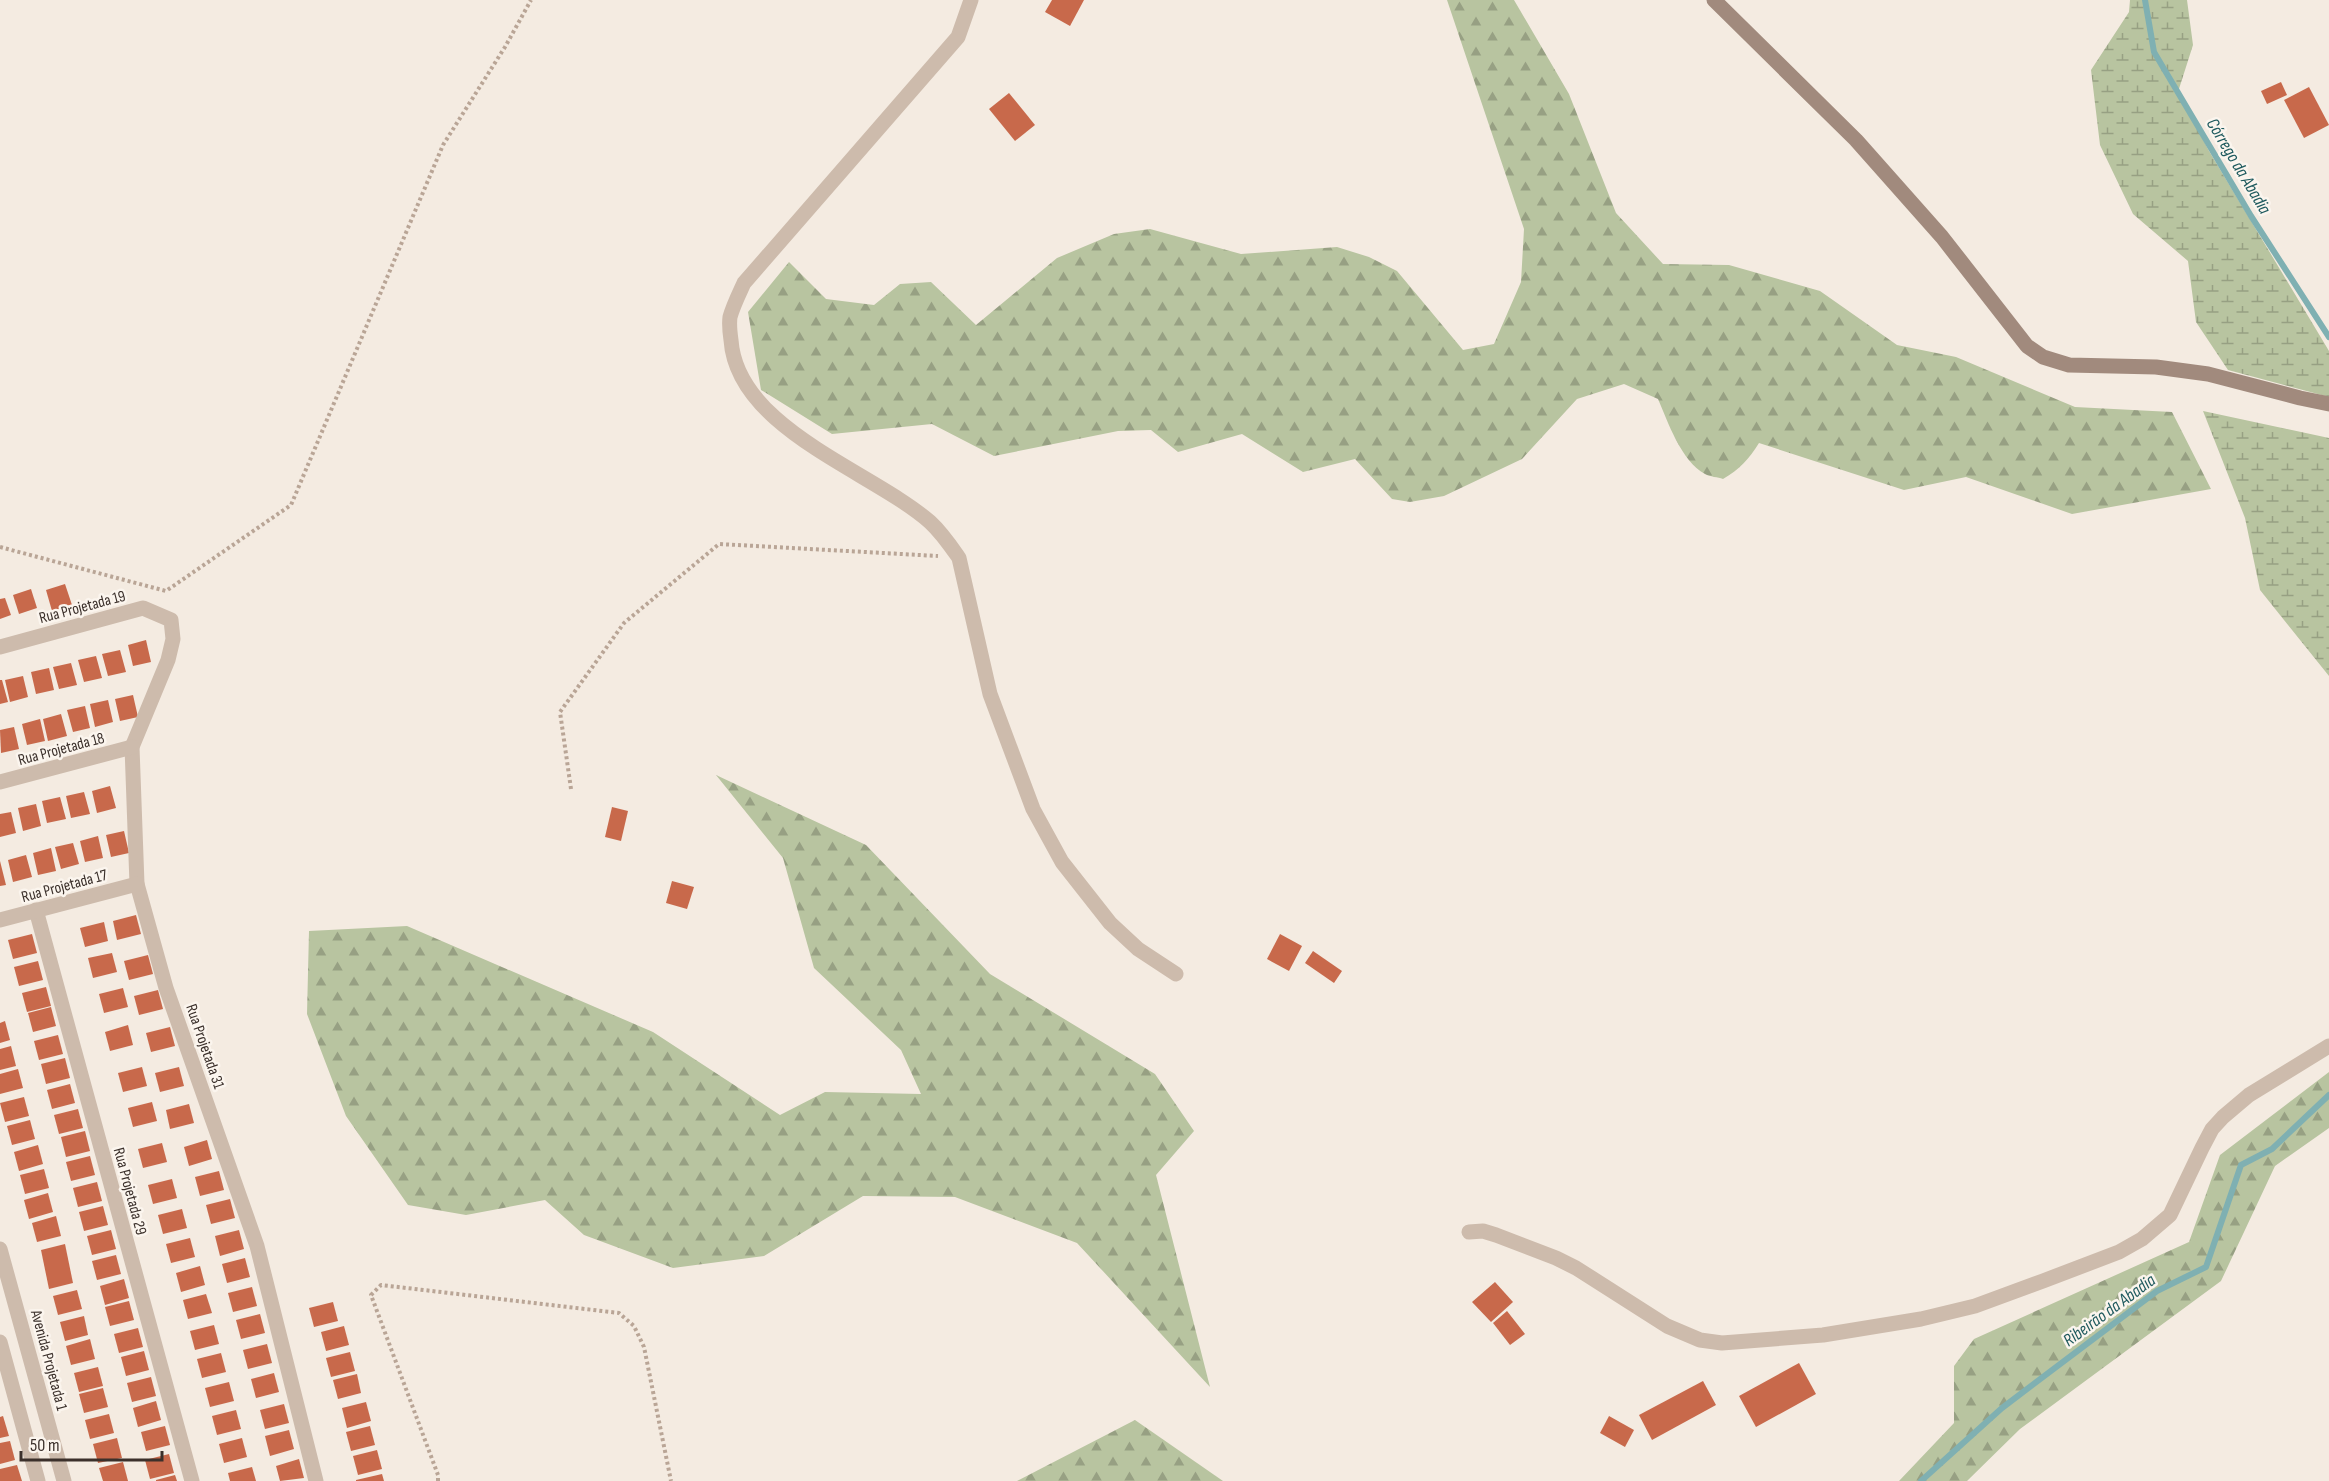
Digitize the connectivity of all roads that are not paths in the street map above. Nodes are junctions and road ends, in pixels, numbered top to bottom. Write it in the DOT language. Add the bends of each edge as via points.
graph roads {
  1 [pos="971,0"];
  2 [pos="1714,0"];
  3 [pos="2329,404"];
  4 [pos="171,620"];
  5 [pos="0,647"];
  6 [pos="132,747"];
  7 [pos="0,783"];
  8 [pos="137,884"];
  9 [pos="36,910"];
  10 [pos="0,920"];
  11 [pos="1176,974"];
  12 [pos="2329,1046"];
  13 [pos="1469,1232"];
  14 [pos="0,1249"];
  15 [pos="0,1342"];
  16 [pos="38,1481"];
  17 [pos="64,1481"];
  18 [pos="192,1481"];
  19 [pos="316,1481"];
  1 -- 11 [label="street" via="958,37 744,283 730,319 732,351 740,375 754,396 792,433 881,488 929,521 947,539 959,558 990,694 1033,809 1062,862 1110,923 1138,949"];
  2 -- 3 [label="street" via="1856,140 1942,237 2026,346 2043,357 2068,365 2156,367 2208,374"];
  4 -- 5 [label="street, Rua Projetada 19" via="143,608"];
  4 -- 6 [label="street, Rua Projetada 31" via="173,639 168,660"];
  6 -- 7 [label="street, Rua Projetada 18"];
  6 -- 8 [label="street, Rua Projetada 31"];
  8 -- 9 [label="street, Rua Projetada 17"];
  8 -- 19 [label="street, Rua Projetada 31" via="166,988 257,1246"];
  9 -- 10 [label="street, Rua Projetada 17"];
  9 -- 18 [label="street, Rua Projetada 29"];
  12 -- 13 [label="street" via="2249,1095 2223,1116 2202,1148 2170,1215 2142,1239 2120,1252 1975,1306 1921,1319 1823,1335 1722,1343 1700,1340 1667,1326 1556,1258 1483,1231"];
  14 -- 17 [label="street, Avenida Projetada 1"];
  15 -- 16 [label="street"];
}
